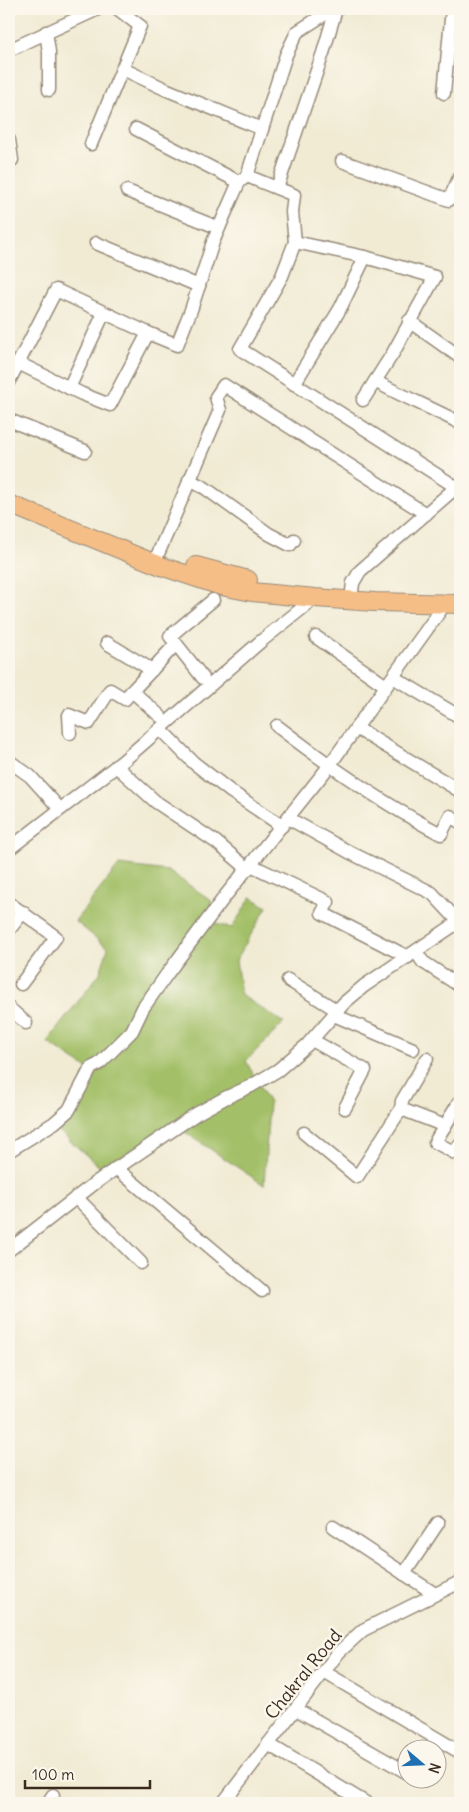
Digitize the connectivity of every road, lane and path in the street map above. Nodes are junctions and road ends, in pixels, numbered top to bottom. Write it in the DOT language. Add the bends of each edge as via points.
graph roads {
  1 [pos="98,9"];
  2 [pos="118,9"];
  3 [pos="334,9"];
  4 [pos="452,9"];
  5 [pos="46,32"];
  6 [pos="448,49"];
  7 [pos="9,50"];
  8 [pos="460,52"];
  9 [pos="123,69"];
  10 [pos="49,90"];
  11 [pos="444,92"];
  12 [pos="136,129"];
  13 [pos="262,129"];
  14 [pos="9,140"];
  15 [pos="91,144"];
  16 [pos="12,160"];
  17 [pos="342,161"];
  18 [pos="460,176"];
  19 [pos="243,179"];
  20 [pos="277,188"];
  21 [pos="126,192"];
  22 [pos="219,228"];
  23 [pos="295,242"];
  24 [pos="96,243"];
  25 [pos="365,257"];
  26 [pos="199,286"];
  27 [pos="104,313"];
  28 [pos="410,321"];
  29 [pos="148,333"];
  30 [pos="460,357"];
  31 [pos="12,372"];
  32 [pos="375,381"];
  33 [pos="294,384"];
  34 [pos="68,388"];
  35 [pos="363,400"];
  36 [pos="9,420"];
  37 [pos="460,423"];
  38 [pos="85,451"];
  39 [pos="189,480"];
  40 [pos="458,485"];
  41 [pos="9,495"];
  42 [pos="9,504"];
  43 [pos="426,514"];
  44 [pos="294,540"];
  45 [pos="166,557"];
  46 [pos="460,594"];
  47 [pos="352,595"];
  48 [pos="315,598"];
  49 [pos="213,600"];
  50 [pos="453,604"];
  51 [pos="316,637"];
  52 [pos="107,643"];
  53 [pos="176,644"];
  54 [pos="152,670"];
  55 [pos="203,678"];
  56 [pos="390,682"];
  57 [pos="132,691"];
  58 [pos="160,716"];
  59 [pos="460,717"];
  60 [pos="277,726"];
  61 [pos="356,728"];
  62 [pos="160,729"];
  63 [pos="70,733"];
  64 [pos="9,761"];
  65 [pos="116,766"];
  66 [pos="329,766"];
  67 [pos="460,791"];
  68 [pos="60,809"];
  69 [pos="285,822"];
  70 [pos="460,822"];
  71 [pos="9,849"];
  72 [pos="250,867"];
  73 [pos="9,903"];
  74 [pos="23,912"];
  75 [pos="460,921"];
  76 [pos="9,930"];
  77 [pos="412,954"];
  78 [pos="288,980"];
  79 [pos="21,984"];
  80 [pos="460,986"];
  81 [pos="10,1010"];
  82 [pos="336,1012"];
  83 [pos="26,1022"];
  84 [pos="312,1040"];
  85 [pos="413,1049"];
  86 [pos="427,1059"];
  87 [pos="460,1101"];
  88 [pos="344,1108"];
  89 [pos="401,1108"];
  90 [pos="445,1126"];
  91 [pos="304,1134"];
  92 [pos="460,1144"];
  93 [pos="9,1151"];
  94 [pos="116,1168"];
  95 [pos="76,1197"];
  96 [pos="9,1250"];
  97 [pos="141,1263"];
  98 [pos="262,1291"];
  99 [pos="438,1523"];
  100 [pos="333,1526"];
  101 [pos="404,1574"];
  102 [pos="460,1582"];
  103 [pos="435,1594"];
  104 [pos="324,1672"];
  105 [pos="296,1709"];
  106 [pos="268,1744"];
  107 [pos="458,1751"];
  108 [pos="396,1766"];
  109 [pos="223,1803"];
  110 [pos="366,1803"];
  1 -- 5 [label="street"];
  2 -- 9 [label="street" via="140,26"];
  3 -- 13 [label="street" via="297,32 286,55"];
  3 -- 20 [label="street" via="323,53"];
  4 -- 6 [label="street"];
  5 -- 7 [label="street"];
  5 -- 10 [label="street"];
  6 -- 8 [label="street"];
  6 -- 11 [label="street"];
  9 -- 13 [label="street"];
  9 -- 15 [label="street"];
  12 -- 19 [label="street"];
  13 -- 19 [label="street"];
  14 -- 16 [label="street"];
  17 -- 18 [label="street" via="449,200"];
  19 -- 20 [label="street"];
  19 -- 22 [label="street"];
  20 -- 23 [label="street" via="294,195"];
  21 -- 22 [label="street"];
  22 -- 26 [label="street"];
  23 -- 25 [label="street"];
  23 -- 33 [label="street" via="282,276 240,349"];
  24 -- 26 [label="street"];
  25 -- 28 [label="street" via="435,277"];
  25 -- 33 [label="street" via="340,309"];
  26 -- 29 [label="street" via="178,345"];
  27 -- 29 [label="street"];
  27 -- 31 [label="street" via="56,290"];
  27 -- 34 [label="street"];
  28 -- 30 [label="street"];
  28 -- 32 [label="street"];
  29 -- 34 [label="street" via="110,405"];
  31 -- 34 [label="street"];
  32 -- 35 [label="street"];
  32 -- 37 [label="street"];
  33 -- 40 [label="street"];
  36 -- 38 [label="street"];
  39 -- 43 [label="street" via="220,410 216,397 224,385"];
  39 -- 44 [label="street" via="269,534 290,545"];
  39 -- 45 [label="street"];
  40 -- 43 [label="street"];
  41 -- 45 [label="highway"];
  42 -- 48 [label="highway" via="190,577 252,592"];
  43 -- 47 [label="street" via="360,571 355,577"];
  45 -- 47 [label="highway" via="242,579"];
  46 -- 47 [label="highway"];
  47 -- 48 [label="highway"];
  47 -- 50 [label="highway"];
  48 -- 62 [label="street"];
  49 -- 53 [label="street" via="170,636"];
  50 -- 56 [label="street"];
  51 -- 56 [label="street"];
  52 -- 54 [label="street"];
  53 -- 54 [label="street"];
  53 -- 55 [label="street"];
  54 -- 57 [label="street"];
  56 -- 59 [label="street"];
  56 -- 61 [label="street"];
  57 -- 58 [label="street"];
  57 -- 63 [label="street" via="125,699 110,690 89,723 69,714"];
  60 -- 66 [label="street"];
  61 -- 66 [label="street"];
  61 -- 67 [label="street"];
  62 -- 65 [label="street"];
  62 -- 69 [label="street" via="230,791"];
  64 -- 68 [label="street" via="30,776"];
  65 -- 68 [label="street"];
  65 -- 72 [label="street" via="156,802"];
  66 -- 69 [label="street"];
  66 -- 70 [label="street" via="441,834 450,816"];
  68 -- 71 [label="street"];
  69 -- 72 [label="street"];
  69 -- 75 [label="street" via="432,893"];
  72 -- 77 [label="street" via="328,902 322,913"];
  72 -- 93 [label="street" via="167,974 143,1008 132,1031 91,1068 69,1110 54,1124"];
  73 -- 74 [label="street"];
  74 -- 76 [label="street"];
  74 -- 79 [label="street" via="56,937"];
  75 -- 77 [label="street"];
  77 -- 80 [label="street"];
  77 -- 82 [label="street" via="364,986"];
  78 -- 82 [label="street"];
  81 -- 83 [label="street"];
  82 -- 84 [label="street"];
  82 -- 85 [label="street"];
  84 -- 88 [label="street" via="365,1070"];
  84 -- 94 [label="street" via="278,1070 196,1114"];
  86 -- 89 [label="street"];
  87 -- 90 [label="street"];
  89 -- 90 [label="street"];
  89 -- 91 [label="street" via="357,1177"];
  90 -- 92 [label="street" via="435,1142 455,1153"];
  94 -- 95 [label="street"];
  94 -- 98 [label="street"];
  95 -- 96 [label="street"];
  95 -- 97 [label="street"];
  99 -- 101 [label="street"];
  100 -- 101 [label="street"];
  101 -- 103 [label="street"];
  102 -- 103 [label="street, Chakral Road"];
  103 -- 104 [label="street, Chakral Road" via="363,1630 339,1652"];
  104 -- 105 [label="street, Chakral Road"];
  104 -- 107 [label="street"];
  105 -- 106 [label="street, Chakral Road"];
  105 -- 108 [label="street"];
  106 -- 109 [label="street, Chakral Road"];
  106 -- 110 [label="street"];
}
